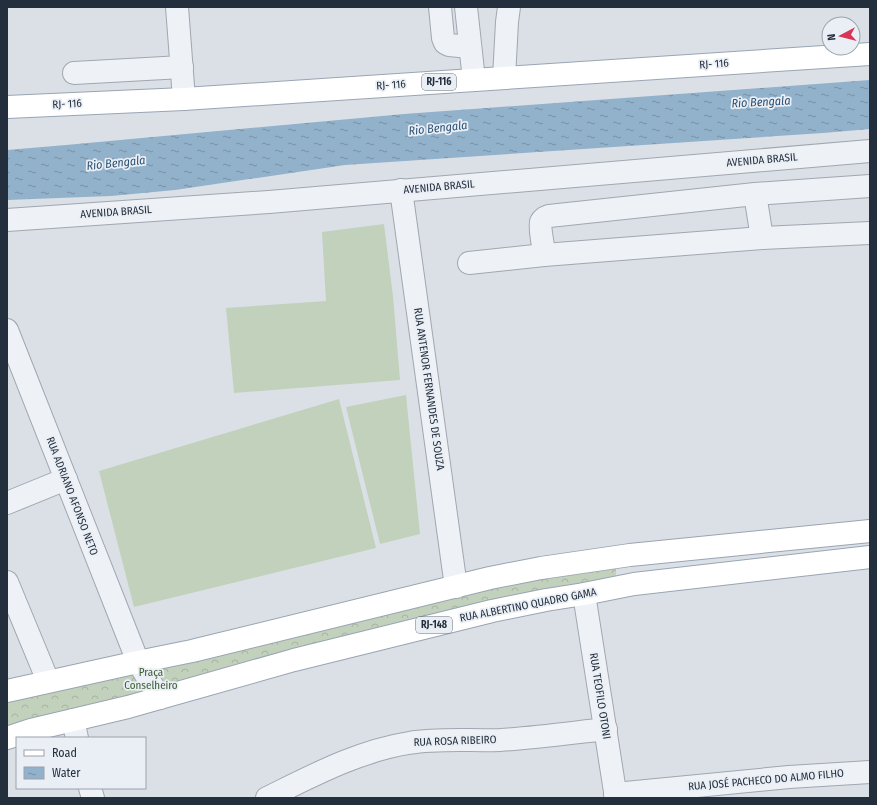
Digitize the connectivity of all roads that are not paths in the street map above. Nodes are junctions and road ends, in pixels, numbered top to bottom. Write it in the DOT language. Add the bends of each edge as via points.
graph roads {
  1 [pos="177,7"];
  2 [pos="440,7"];
  3 [pos="466,7"];
  4 [pos="509,7"];
  5 [pos="470,47"];
  6 [pos="870,54"];
  7 [pos="182,67"];
  8 [pos="74,73"];
  9 [pos="504,78"];
  10 [pos="474,80"];
  11 [pos="184,99"];
  12 [pos="7,107"];
  13 [pos="870,151"];
  14 [pos="870,186"];
  15 [pos="402,190"];
  16 [pos="755,194"];
  17 [pos="7,220"];
  18 [pos="870,232"];
  19 [pos="762,238"];
  20 [pos="544,256"];
  21 [pos="469,263"];
  22 [pos="7,330"];
  23 [pos="66,479"];
  24 [pos="7,503"];
  25 [pos="870,531"];
  26 [pos="630,555"];
  27 [pos="870,557"];
  28 [pos="7,582"];
  29 [pos="634,584"];
  30 [pos="456,587"];
  31 [pos="584,594"];
  32 [pos="138,662"];
  33 [pos="48,681"];
  34 [pos="7,691"];
  35 [pos="160,698"];
  36 [pos="75,729"];
  37 [pos="606,729"];
  38 [pos="7,738"];
  39 [pos="870,772"];
  40 [pos="615,796"];
  41 [pos="273,797"];
  1 -- 7 [label="street"];
  2 -- 5 [label="street" via="445,43"];
  3 -- 5 [label="street"];
  4 -- 9 [label="street"];
  5 -- 10 [label="street"];
  6 -- 9 [label="main road, RJ- 116 / RJ-116"];
  7 -- 8 [label="street"];
  7 -- 11 [label="street"];
  9 -- 10 [label="main road, RJ- 116 / RJ-116"];
  10 -- 11 [label="main road, RJ- 116 / RJ-116"];
  11 -- 12 [label="main road, RJ- 116 / RJ-116"];
  13 -- 15 [label="street, AVENIDA BRASIL"];
  14 -- 16 [label="street"];
  15 -- 17 [label="street, AVENIDA BRASIL"];
  15 -- 30 [label="street, RUA ANTENOR FERNANDES DE SOUZA"];
  16 -- 19 [label="street"];
  16 -- 20 [label="street" via="549,216 541,222"];
  18 -- 19 [label="street"];
  19 -- 20 [label="street"];
  20 -- 21 [label="street"];
  22 -- 23 [label="street, RUA ADRIANO AFONSO NETO"];
  23 -- 24 [label="street"];
  23 -- 32 [label="street, RUA ADRIANO AFONSO NETO"];
  25 -- 26 [label="main road"];
  26 -- 29 [label="main road"];
  26 -- 30 [label="main road" via="541,568"];
  27 -- 29 [label="main road, RUA ALBERTINO QUADRO GAMA / RJ-148"];
  28 -- 33 [label="street"];
  29 -- 31 [label="main road, RUA ALBERTINO QUADRO GAMA / RJ-148"];
  30 -- 32 [label="main road"];
  31 -- 35 [label="main road, RUA ALBERTINO QUADRO GAMA / RJ-148" via="432,625"];
  31 -- 37 [label="street, RUA TEOFILO OTONI"];
  32 -- 33 [label="main road"];
  32 -- 35 [label="street, RUA ADRIANO AFONSO NETO"];
  33 -- 34 [label="main road"];
  35 -- 36 [label="main road, RUA ALBERTINO QUADRO GAMA / RJ-148" via="128,707"];
  36 -- 38 [label="main road, RUA ALBERTINO QUADRO GAMA / RJ-148" via="31,730"];
  37 -- 40 [label="street, RUA TEOFILO OTONI"];
  37 -- 41 [label="street, RUA ROSA RIBEIRO" via="499,740 408,743 366,753 325,770"];
  39 -- 40 [label="street, RUA JOSÉ PACHECO DO ALMO FILHO" via="789,777"];
}
